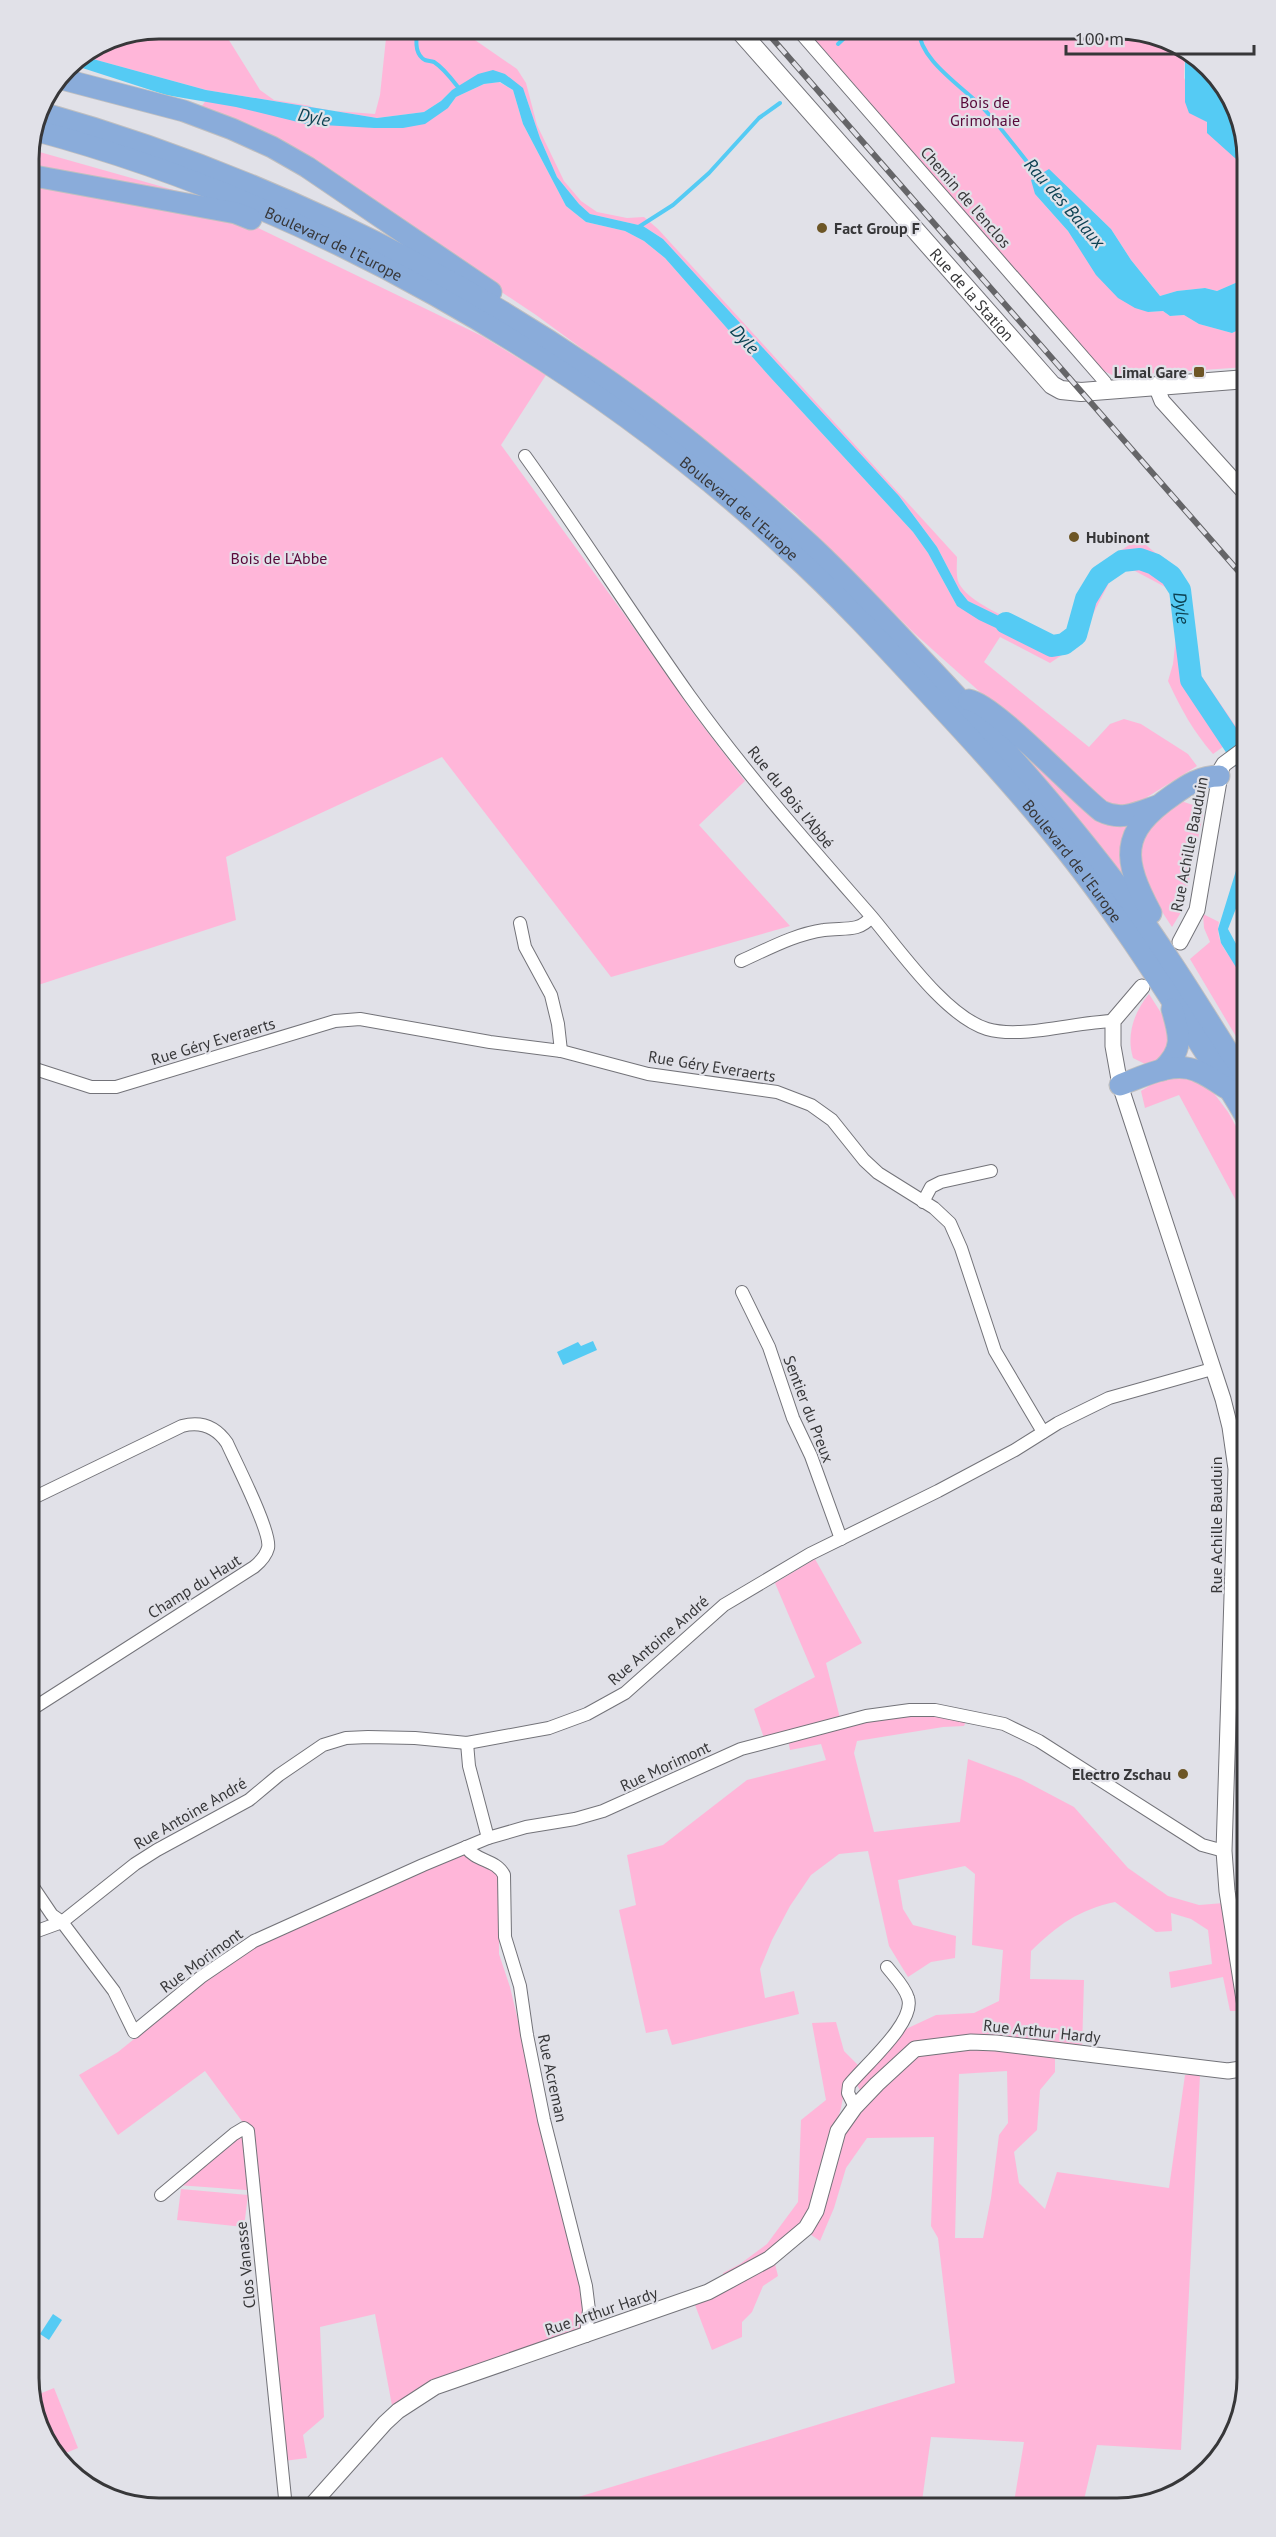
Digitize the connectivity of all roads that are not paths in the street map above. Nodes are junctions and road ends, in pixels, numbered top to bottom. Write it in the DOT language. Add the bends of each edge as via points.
graph roads {
  1 [pos="747,39"];
  2 [pos="806,39"];
  3 [pos="68,81"];
  4 [pos="45,123"];
  5 [pos="44,124"];
  6 [pos="39,177"];
  7 [pos="326,239"];
  8 [pos="514,319"];
  9 [pos="1237,380"];
  10 [pos="1156,386"];
  11 [pos="1108,389"];
  12 [pos="525,456"];
  13 [pos="1237,483"];
  14 [pos="957,697"];
  15 [pos="1237,754"];
  16 [pos="1219,776"];
  17 [pos="1157,806"];
  18 [pos="871,917"];
  19 [pos="520,923"];
  20 [pos="1156,940"];
  21 [pos="1180,942"];
  22 [pos="741,961"];
  23 [pos="1142,987"];
  24 [pos="1167,991"];
  25 [pos="1113,1021"];
  26 [pos="561,1051"];
  27 [pos="39,1070"];
  28 [pos="1162,1070"];
  29 [pos="1237,1082"];
  30 [pos="1237,1083"];
  31 [pos="1120,1085"];
  32 [pos="1237,1086"];
  33 [pos="992,1171"];
  34 [pos="923,1202"];
  35 [pos="742,1292"];
  36 [pos="1212,1369"];
  37 [pos="1043,1432"];
  38 [pos="39,1495"];
  39 [pos="841,1539"];
  40 [pos="1231,1691"];
  41 [pos="1237,1691"];
  42 [pos="39,1705"];
  43 [pos="467,1743"];
  44 [pos="488,1838"];
  45 [pos="466,1847"];
  46 [pos="1224,1851"];
  47 [pos="39,1897"];
  48 [pos="62,1922"];
  49 [pos="39,1930"];
  50 [pos="1237,1952"];
  51 [pos="886,1967"];
  52 [pos="1237,2070"];
  53 [pos="855,2107"];
  54 [pos="161,2195"];
  55 [pos="586,2336"];
  56 [pos="285,2498"];
  57 [pos="318,2498"];
  1 -- 11 [label="main road, Rue de la Station" via="1052,385 1073,392"];
  2 -- 11 [label="street, Chemin de l'enclos"];
  3 -- 8 [label="highway" via="184,111 272,147 506,303"];
  4 -- 8 [label="highway, Boulevard de l'Europe" via="147,147 248,183 413,263"];
  5 -- 7 [label="highway, Boulevard de l'Europe" via="240,200"];
  6 -- 7 [label="highway" via="236,213 303,241"];
  7 -- 24 [label="highway, Boulevard de l'Europe" via="461,310 584,387 657,440 789,550 888,650 1027,803 1100,894"];
  8 -- 14 [label="highway, Boulevard de l'Europe" via="669,425 747,488 848,582"];
  9 -- 10 [label="main road, Rue de la Station"];
  10 -- 11 [label="main road, Rue de la Station"];
  10 -- 13 [label="street" via="1162,401"];
  12 -- 18 [label="street, Rue du Bois l'Abbé" via="690,696 791,825"];
  14 -- 17 [label="highway" via="977,701 1101,811 1124,817"];
  14 -- 20 [label="highway, Boulevard de l'Europe" via="1071,826"];
  15 -- 16 [label="street, Rue Achille Bauduin" via="1224,764"];
  16 -- 17 [label="highway" via="1204,777"];
  16 -- 21 [label="street, Rue Achille Bauduin" via="1197,910"];
  17 -- 20 [label="highway" via="1143,820 1130,853 1130,868 1152,914"];
  18 -- 22 [label="street" via="856,928 811,932"];
  18 -- 25 [label="street, Rue du Bois l'Abbé" via="948,1002 977,1024 1018,1032"];
  19 -- 26 [label="street" via="525,947 551,995"];
  20 -- 29 [label="highway, Boulevard de l'Europe"];
  23 -- 25 [label="street"];
  24 -- 28 [label="highway" via="1179,1042 1175,1058"];
  24 -- 30 [label="highway, Boulevard de l'Europe"];
  25 -- 31 [label="street, Rue Achille Bauduin"];
  26 -- 27 [label="street, Rue Géry Everaerts" via="353,1018 116,1087 91,1087"];
  26 -- 34 [label="street, Rue Géry Everaerts" via="648,1074 777,1092 799,1099 832,1120 878,1173"];
  28 -- 31 [label="highway"];
  28 -- 32 [label="highway" via="1197,1070"];
  31 -- 36 [label="street, Rue Achille Bauduin"];
  33 -- 34 [label="street" via="940,1182 931,1187"];
  34 -- 37 [label="street, Rue Géry Everaerts" via="940,1214 957,1236 995,1351"];
  35 -- 39 [label="street, Sentier du Preux" via="769,1347"];
  36 -- 37 [label="street" via="1109,1398"];
  36 -- 40 [label="street, Rue Achille Bauduin" via="1230,1426 1236,1469"];
  37 -- 39 [label="street, Rue Antoine André" via="957,1481"];
  38 -- 42 [label="street, Champ du Haut" via="182,1426 203,1425 221,1434 227,1443 266,1531 269,1548 254,1567"];
  39 -- 43 [label="street, Rue Antoine André" via="724,1605 647,1675 607,1704 549,1728"];
  40 -- 41 [label="street"];
  40 -- 46 [label="street, Rue Achille Bauduin"];
  43 -- 44 [label="street" via="469,1766"];
  43 -- 48 [label="street, Rue Antoine André" via="346,1737 323,1745 249,1800 135,1864"];
  44 -- 45 [label="street, Rue Morimont"];
  44 -- 46 [label="street, Rue Morimont" via="603,1811 741,1749 866,1716 924,1709 1015,1729 1202,1845"];
  45 -- 48 [label="street, Rue Morimont" via="254,1941 201,1977 134,2032 114,1990"];
  45 -- 55 [label="street, Rue Acreman" via="473,1856 495,1865 504,1875 505,1937 520,1986 544,2120 586,2286"];
  46 -- 50 [label="street, Rue Achille Bauduin"];
  47 -- 48 [label="street" via="52,1916"];
  48 -- 49 [label="street, Rue Antoine André"];
  51 -- 53 [label="street" via="907,1995 909,2011 849,2085"];
  52 -- 53 [label="street, Rue Arthur Hardy" via="971,2042 915,2049"];
  53 -- 55 [label="street, Rue Arthur Hardy" via="838,2131 816,2211 807,2228 786,2247 708,2292"];
  54 -- 56 [label="street, Clos Vanasse" via="234,2134 244,2128 248,2131"];
  55 -- 57 [label="street, Rue Arthur Hardy" via="435,2386 384,2423"];
}
